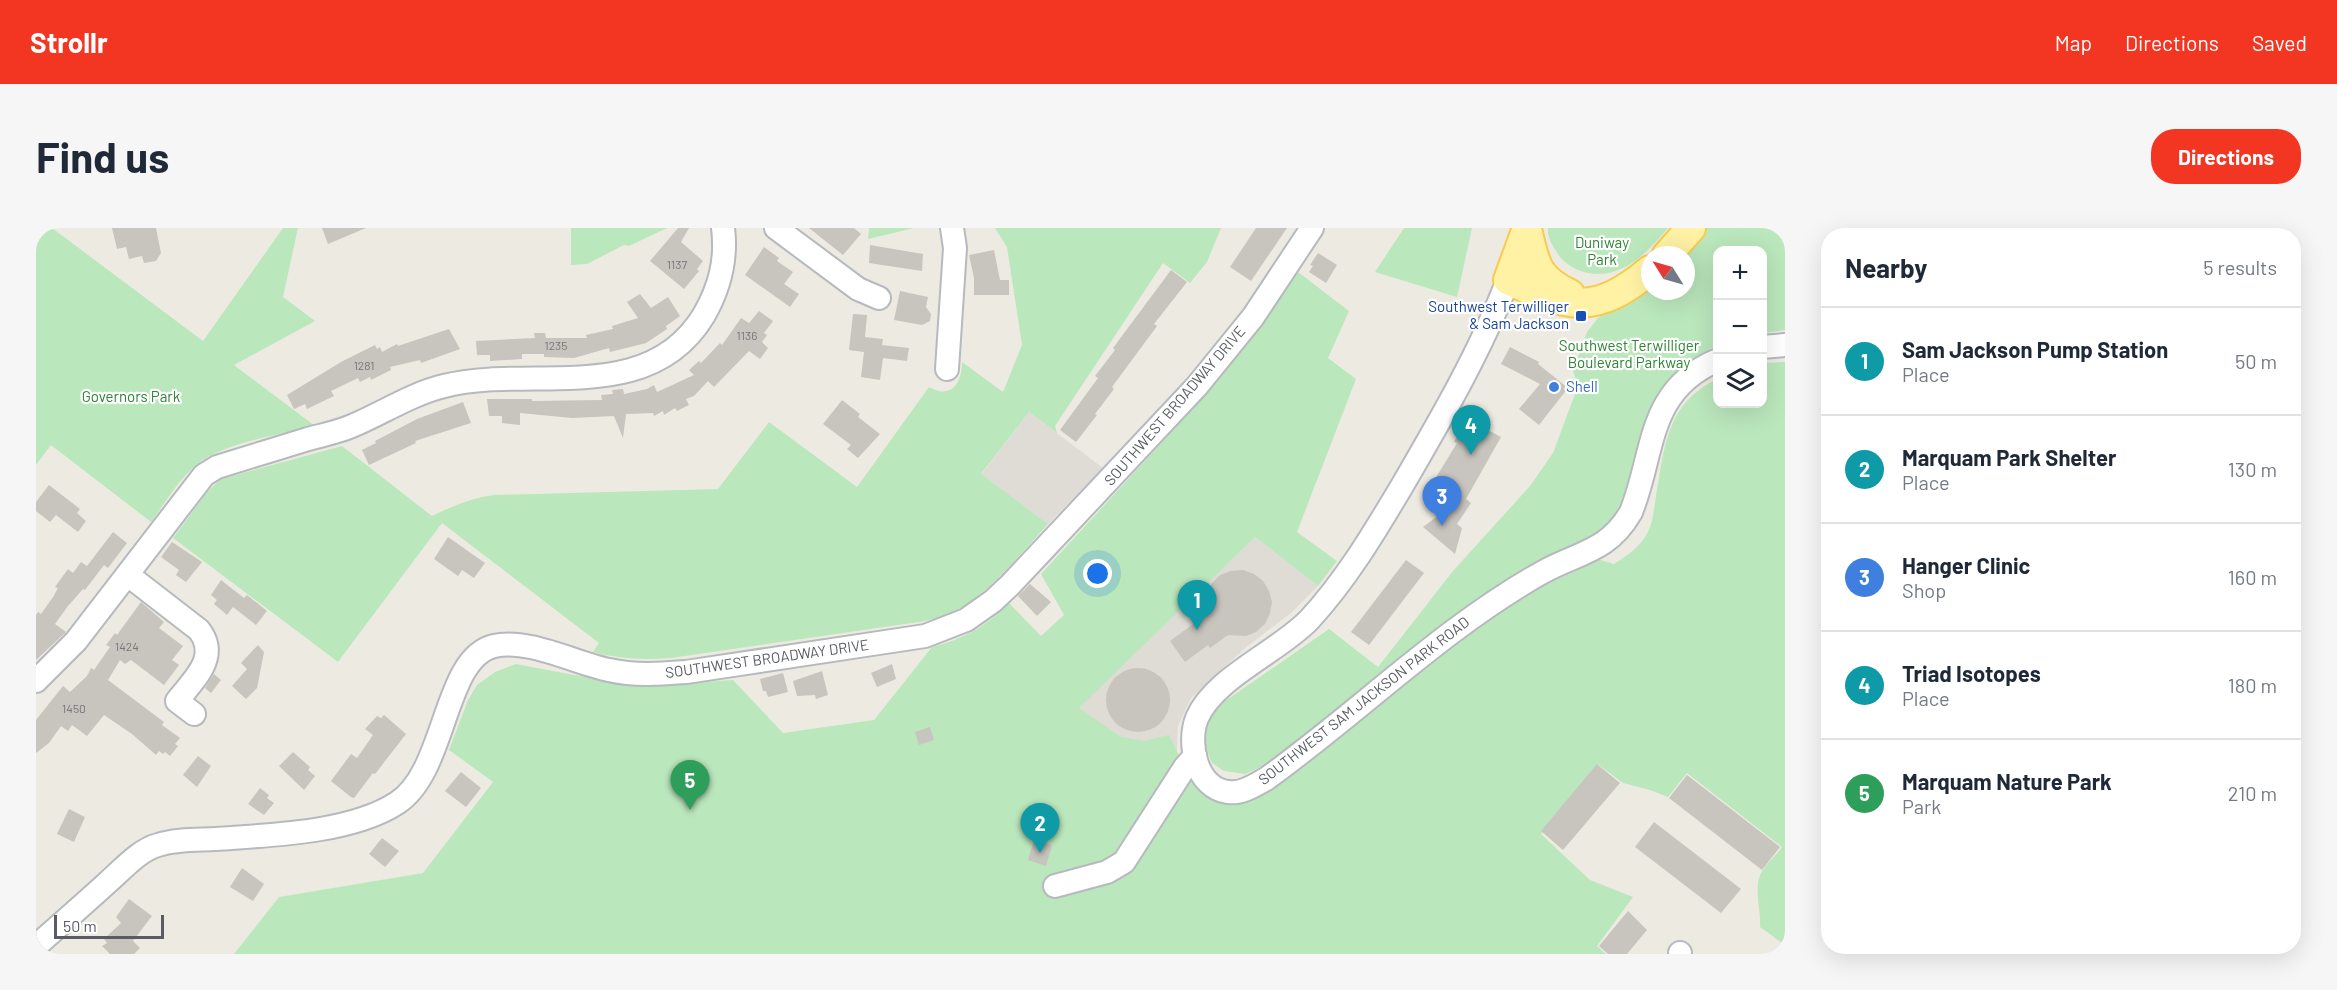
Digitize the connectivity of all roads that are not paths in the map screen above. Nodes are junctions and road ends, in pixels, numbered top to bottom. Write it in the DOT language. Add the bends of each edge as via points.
graph roads {
  1 [pos="723,228"];
  2 [pos="776,228"];
  3 [pos="952,228"];
  4 [pos="1312,228"];
  5 [pos="1691,228"];
  6 [pos="1527,229"];
  7 [pos="1675,246"];
  8 [pos="1641,276"];
  9 [pos="1508,280"];
  10 [pos="879,298"];
  11 [pos="1591,302"];
  12 [pos="1785,345"];
  13 [pos="1767,347"];
  14 [pos="1713,363"];
  15 [pos="947,369"];
  16 [pos="128,575"];
  17 [pos="36,681"];
  18 [pos="194,714"];
  19 [pos="1195,756"];
  20 [pos="1055,886"];
  21 [pos="36,946"];
  1 -- 16 [label="street" via="723,268 707,309 691,333 649,366 593,376 446,386 421,393 351,427 217,467 204,475"];
  2 -- 10 [label="street" via="858,289"];
  3 -- 15 [label="street" via="955,248"];
  4 -- 21 [label="street, SOUTHWEST BROADWAY DRIVE" via="1252,317 1197,386 1010,585 966,620 925,636 881,644 654,675 612,671 523,646 493,646 465,670 430,761 399,802 365,819 319,828 156,845 128,864"];
  5 -- 7 [label="main road"];
  6 -- 9 [label="main road"];
  6 -- 11 [label="main road" via="1540,274 1556,287"];
  8 -- 11 [label="main road" via="1615,295"];
  9 -- 11 [label="main road" via="1561,302"];
  9 -- 19 [label="street" via="1457,389 1368,542 1308,620 1206,702 1196,721"];
  12 -- 13 [label="street"];
  14 -- 19 [label="street, SOUTHWEST SAM JACKSON PARK ROAD" via="1683,384 1663,409 1631,512 1605,543 1544,571 1483,610 1256,785 1238,791 1219,789 1204,776"];
  16 -- 17 [label="street" via="76,641"];
  16 -- 18 [label="street" via="199,630 206,640 207,659 177,701"];
  19 -- 20 [label="street" via="1124,862 1107,872"];
}
